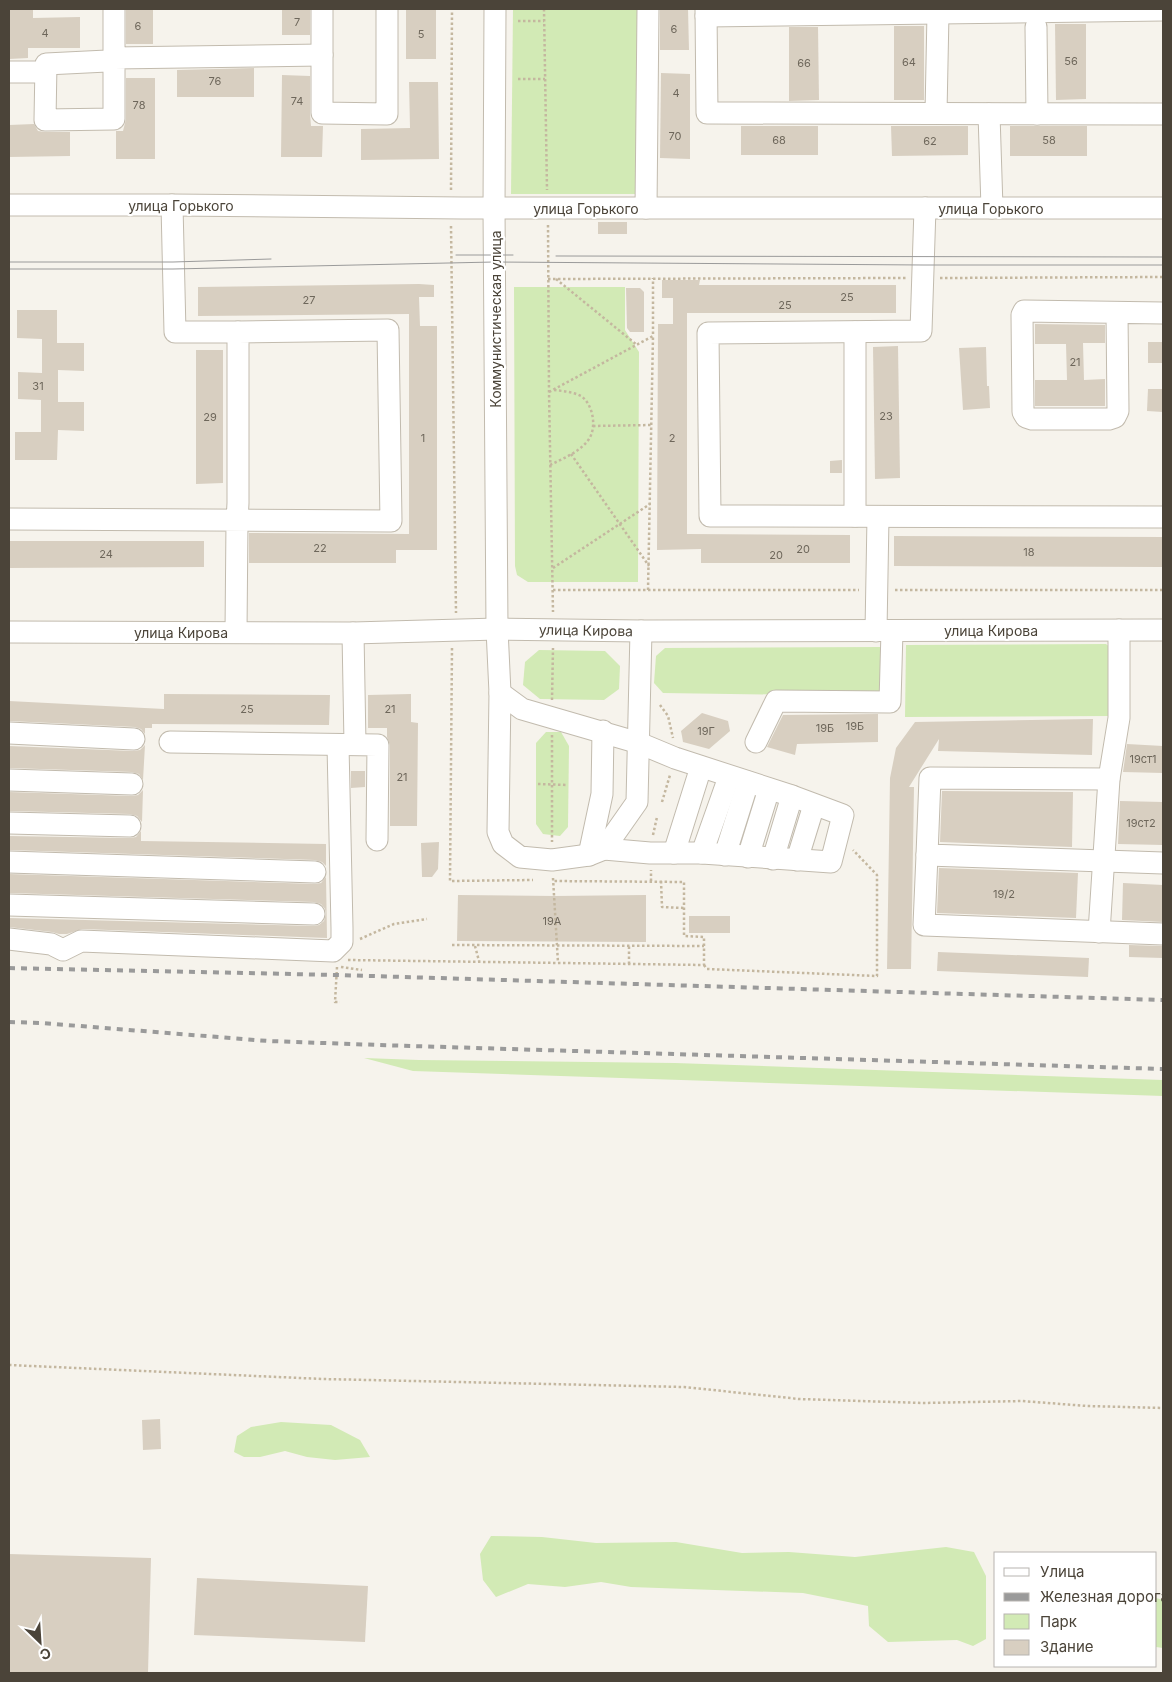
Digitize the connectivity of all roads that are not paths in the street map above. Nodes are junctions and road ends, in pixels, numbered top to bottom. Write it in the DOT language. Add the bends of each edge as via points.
graph roads {
  1 [pos="114,9"];
  2 [pos="322,9"];
  3 [pos="387,9"];
  4 [pos="495,9"];
  5 [pos="648,9"];
  6 [pos="1163,10"];
  7 [pos="706,12"];
  8 [pos="938,13"];
  9 [pos="1036,27"];
  10 [pos="322,55"];
  11 [pos="114,58"];
  12 [pos="9,72"];
  13 [pos="46,72"];
  14 [pos="936,113"];
  15 [pos="989,114"];
  16 [pos="1037,114"];
  17 [pos="1163,114"];
  18 [pos="9,205"];
  19 [pos="172,205"];
  20 [pos="494,208"];
  21 [pos="646,208"];
  22 [pos="925,208"];
  23 [pos="992,208"];
  24 [pos="1163,208"];
  25 [pos="1117,313"];
  26 [pos="1163,313"];
  27 [pos="238,332"];
  28 [pos="855,332"];
  29 [pos="856,516"];
  30 [pos="878,517"];
  31 [pos="1163,517"];
  32 [pos="9,519"];
  33 [pos="237,521"];
  34 [pos="497,629"];
  35 [pos="1119,630"];
  36 [pos="1163,630"];
  37 [pos="641,631"];
  38 [pos="884,631"];
  39 [pos="9,632"];
  40 [pos="236,632"];
  41 [pos="354,633"];
  42 [pos="500,693"];
  43 [pos="603,732"];
  44 [pos="9,734"];
  45 [pos="134,739"];
  46 [pos="170,742"];
  47 [pos="756,742"];
  48 [pos="639,743"];
  49 [pos="347,745"];
  50 [pos="701,767"];
  51 [pos="739,779"];
  52 [pos="9,780"];
  53 [pos="1110,780"];
  54 [pos="132,784"];
  55 [pos="769,789"];
  56 [pos="792,796"];
  57 [pos="814,805"];
  58 [pos="9,822"];
  59 [pos="130,826"];
  60 [pos="377,840"];
  61 [pos="597,852"];
  62 [pos="674,853"];
  63 [pos="702,853"];
  64 [pos="725,855"];
  65 [pos="927,855"];
  66 [pos="748,857"];
  67 [pos="773,859"];
  68 [pos="797,860"];
  69 [pos="9,862"];
  70 [pos="1104,862"];
  71 [pos="1163,864"];
  72 [pos="315,872"];
  73 [pos="9,905"];
  74 [pos="314,914"];
  75 [pos="1098,932"];
  76 [pos="1163,934"];
  77 [pos="9,939"];
  1 -- 11 [label="street"];
  2 -- 10 [label="street"];
  3 -- 10 [label="street" via="387,114 322,113"];
  4 -- 20 [label="street, Коммунистическая улица"];
  5 -- 21 [label="street"];
  6 -- 8 [label="street"];
  7 -- 8 [label="street"];
  7 -- 14 [label="street" via="707,113"];
  8 -- 14 [label="street"];
  9 -- 16 [label="street"];
  10 -- 11 [label="street"];
  11 -- 13 [label="street" via="107,62 46,64"];
  11 -- 13 [label="street" via="114,119 45,120"];
  12 -- 13 [label="street"];
  14 -- 15 [label="street"];
  15 -- 16 [label="street"];
  15 -- 23 [label="street"];
  16 -- 17 [label="street"];
  18 -- 19 [label="street, улица Горького"];
  19 -- 20 [label="street, улица Горького"];
  19 -- 27 [label="street" via="175,332"];
  20 -- 21 [label="street, улица Горького"];
  20 -- 34 [label="street, Коммунистическая улица"];
  21 -- 22 [label="street, улица Горького"];
  22 -- 23 [label="street, улица Горького"];
  22 -- 28 [label="street" via="921,331"];
  23 -- 24 [label="street, улица Горького"];
  25 -- 25 [label="street" via="1024,311 1023,412 1026,416 1032,419 1115,417 1118,411"];
  25 -- 26 [label="street"];
  27 -- 33 [label="street"];
  27 -- 33 [label="street" via="388,330 391,521"];
  28 -- 29 [label="street"];
  28 -- 29 [label="street" via="708,333 710,516"];
  29 -- 30 [label="street"];
  30 -- 31 [label="street"];
  30 -- 38 [label="street" via="877,590"];
  32 -- 33 [label="street"];
  33 -- 40 [label="street"];
  34 -- 37 [label="street, улица Кирова"];
  34 -- 41 [label="street, улица Кирова"];
  34 -- 42 [label="street, Коммунистическая улица"];
  35 -- 36 [label="street, улица Кирова"];
  35 -- 38 [label="street, улица Кирова"];
  35 -- 53 [label="street" via="1118,718"];
  37 -- 38 [label="street, улица Кирова"];
  37 -- 48 [label="street"];
  38 -- 47 [label="street" via="890,702 776,701"];
  39 -- 40 [label="street, улица Кирова"];
  40 -- 41 [label="street, улица Кирова"];
  41 -- 49 [label="street"];
  42 -- 43 [label="street" via="522,709"];
  42 -- 61 [label="street, Коммунистическая улица" via="498,832 503,844 520,857 552,860"];
  43 -- 48 [label="street"];
  43 -- 61 [label="street"];
  44 -- 45 [label="street"];
  46 -- 49 [label="street"];
  48 -- 50 [label="street"];
  48 -- 61 [label="street" via="637,802"];
  49 -- 60 [label="street" via="378,745"];
  49 -- 77 [label="street" via="342,942 335,959 81,941 63,950 51,944"];
  50 -- 51 [label="street"];
  50 -- 62 [label="street"];
  51 -- 55 [label="street"];
  51 -- 63 [label="street"];
  51 -- 64 [label="street"];
  52 -- 54 [label="street"];
  53 -- 65 [label="street" via="930,778"];
  53 -- 70 [label="street"];
  55 -- 56 [label="street"];
  55 -- 66 [label="street"];
  56 -- 57 [label="street"];
  56 -- 67 [label="street"];
  57 -- 68 [label="street"];
  57 -- 68 [label="street, Коммунистическая улица" via="843,815 831,862"];
  58 -- 59 [label="street"];
  61 -- 62 [label="street, Коммунистическая улица"];
  62 -- 63 [label="street, Коммунистическая улица"];
  63 -- 64 [label="street, Коммунистическая улица"];
  64 -- 66 [label="street, Коммунистическая улица"];
  65 -- 70 [label="street"];
  65 -- 75 [label="street" via="924,925"];
  66 -- 67 [label="street, Коммунистическая улица"];
  67 -- 68 [label="street, Коммунистическая улица"];
  69 -- 72 [label="street"];
  70 -- 71 [label="street"];
  70 -- 75 [label="street"];
  73 -- 74 [label="street"];
  75 -- 76 [label="street"];
}
